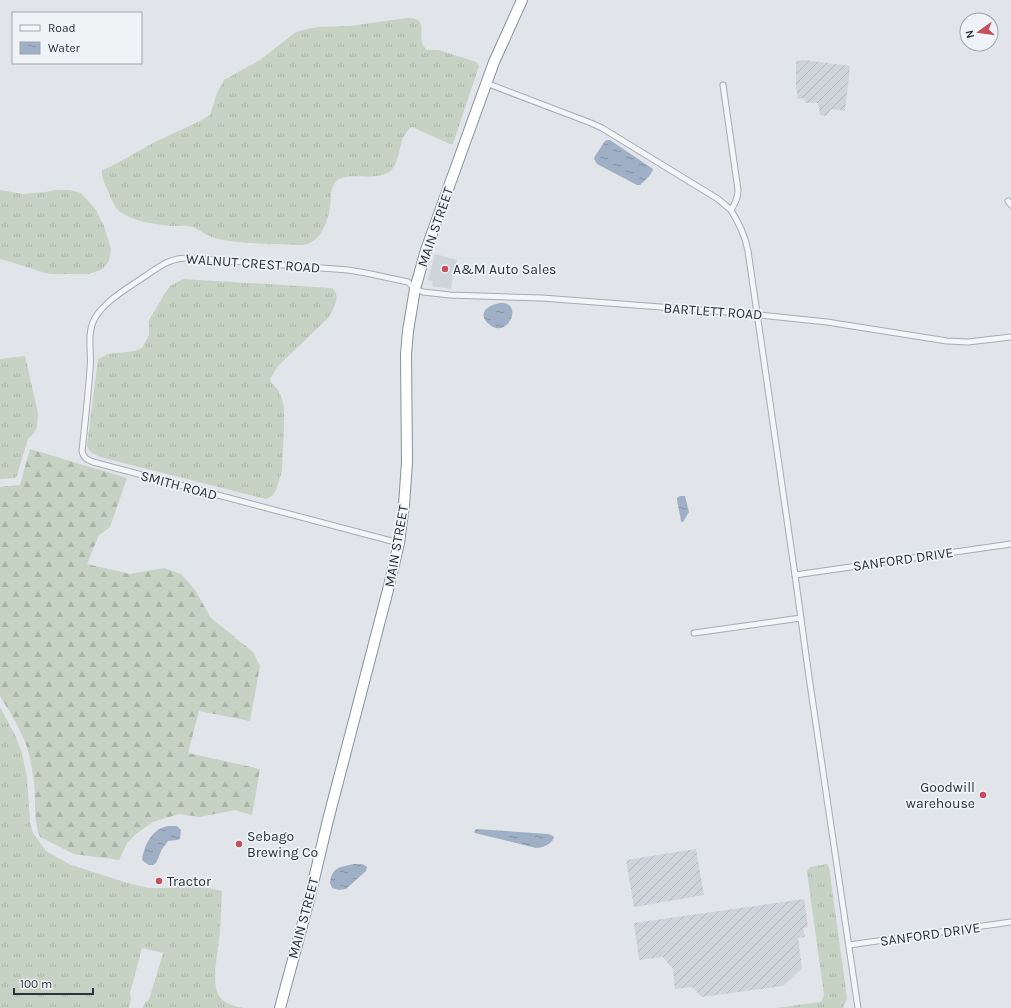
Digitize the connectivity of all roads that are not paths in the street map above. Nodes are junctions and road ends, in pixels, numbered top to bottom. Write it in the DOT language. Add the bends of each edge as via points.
graph roads {
  1 [pos="522,0"];
  2 [pos="486,83"];
  3 [pos="723,85"];
  4 [pos="731,210"];
  5 [pos="415,289"];
  6 [pos="757,314"];
  7 [pos="91,329"];
  8 [pos="1011,337"];
  9 [pos="399,543"];
  10 [pos="1011,544"];
  11 [pos="795,575"];
  12 [pos="801,618"];
  13 [pos="694,633"];
  14 [pos="1011,922"];
  15 [pos="849,946"];
  16 [pos="280,1008"];
  17 [pos="858,1008"];
  1 -- 2 [label="highway, MAIN STREET"];
  2 -- 4 [label="street" via="602,128 718,199"];
  2 -- 5 [label="highway, MAIN STREET" via="426,250"];
  3 -- 4 [label="street" via="738,190 737,200"];
  4 -- 6 [label="street" via="746,241"];
  5 -- 6 [label="street, BARTLETT ROAD" via="450,295 542,298"];
  5 -- 7 [label="street, WALNUT CREST ROAD" via="408,282 348,270 177,258 161,265 112,300 94,320"];
  5 -- 9 [label="highway, MAIN STREET" via="406,354 407,462"];
  6 -- 8 [label="street, BARTLETT ROAD" via="947,341 968,342"];
  6 -- 11 [label="street"];
  7 -- 9 [label="street, SMITH ROAD" via="82,451 88,460"];
  9 -- 16 [label="highway, MAIN STREET"];
  10 -- 11 [label="street, SANFORD DRIVE"];
  11 -- 12 [label="street"];
  12 -- 13 [label="street"];
  12 -- 15 [label="street"];
  14 -- 15 [label="street, SANFORD DRIVE"];
  15 -- 17 [label="street"];
}
